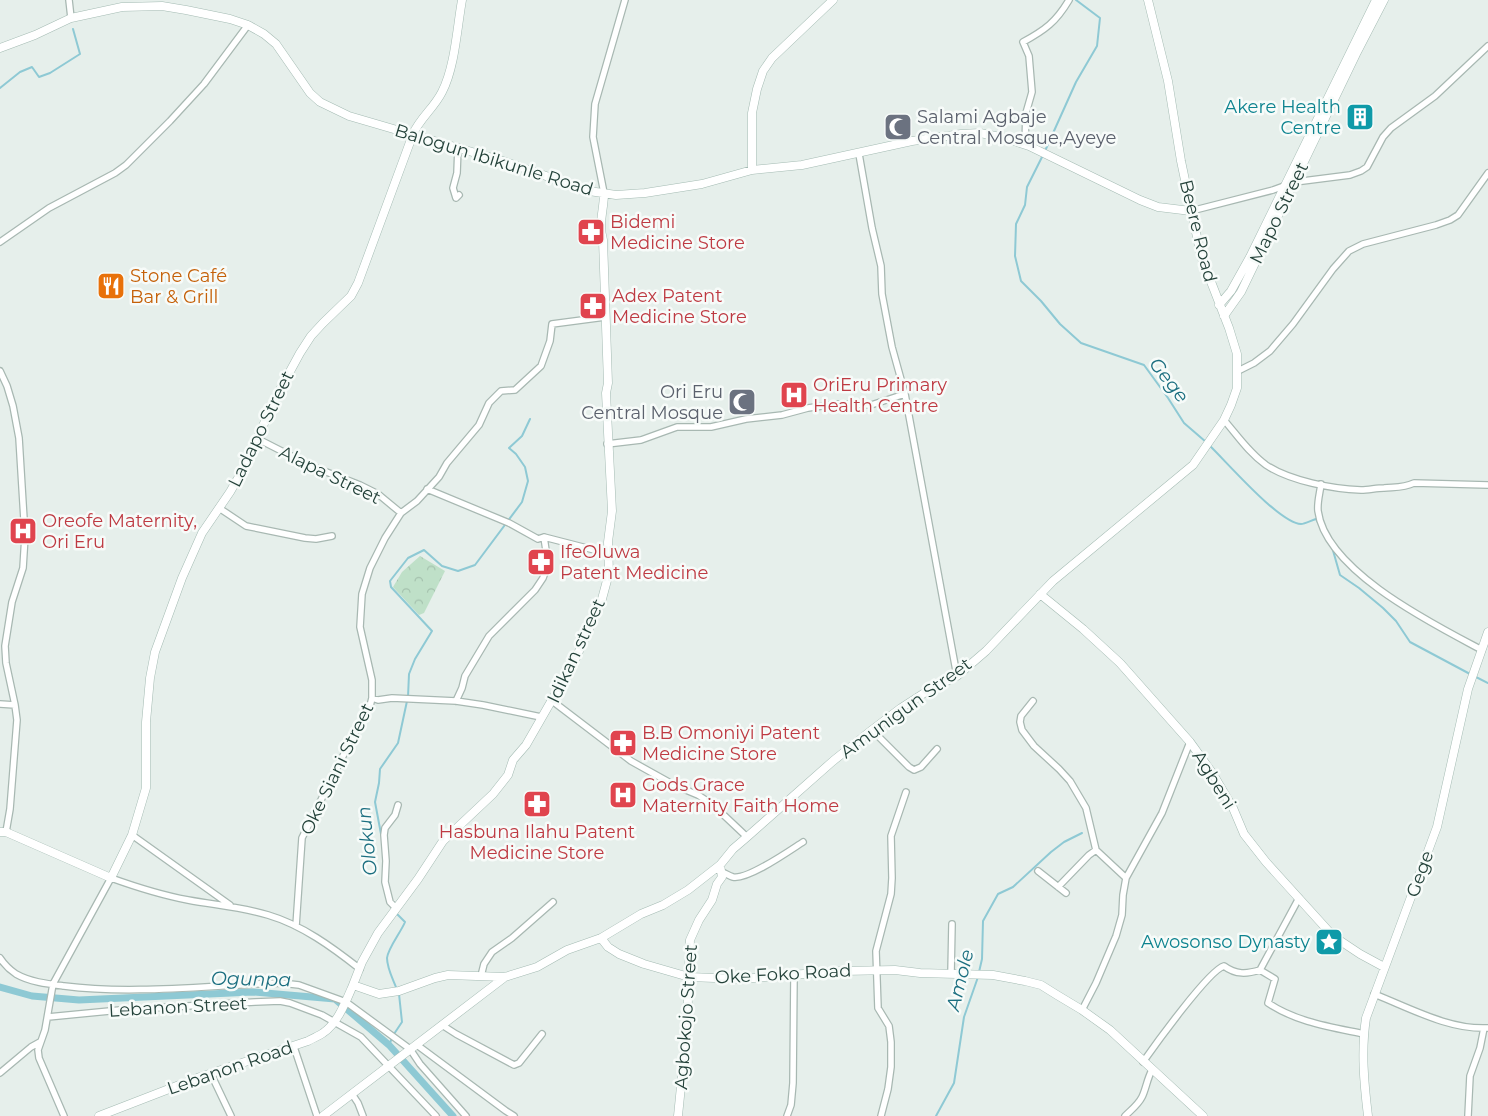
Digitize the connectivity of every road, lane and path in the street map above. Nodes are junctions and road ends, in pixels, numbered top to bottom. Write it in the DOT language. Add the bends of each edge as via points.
graph roads {
  1 [pos="69,0"];
  2 [pos="462,0"];
  3 [pos="625,0"];
  4 [pos="832,0"];
  5 [pos="1069,0"];
  6 [pos="1148,0"];
  7 [pos="1384,0"];
  8 [pos="1376,5"];
  9 [pos="72,18"];
  10 [pos="248,25"];
  11 [pos="1488,46"];
  12 [pos="0,48"];
  13 [pos="412,134"];
  14 [pos="1027,145"];
  15 [pos="458,147"];
  16 [pos="852,153"];
  17 [pos="752,170"];
  18 [pos="1488,173"];
  19 [pos="1295,182"];
  20 [pos="1286,185"];
  21 [pos="604,193"];
  22 [pos="459,195"];
  23 [pos="1191,210"];
  24 [pos="0,242"];
  25 [pos="1219,304"];
  26 [pos="1224,316"];
  27 [pos="605,317"];
  28 [pos="0,371"];
  29 [pos="1238,371"];
  30 [pos="905,394"];
  31 [pos="1224,420"];
  32 [pos="258,439"];
  33 [pos="607,444"];
  34 [pos="1202,452"];
  35 [pos="1321,484"];
  36 [pos="1488,485"];
  37 [pos="427,489"];
  38 [pos="219,508"];
  39 [pos="401,513"];
  40 [pos="332,536"];
  41 [pos="544,537"];
  42 [pos="610,554"];
  43 [pos="1040,594"];
  44 [pos="1487,637"];
  45 [pos="1482,650"];
  46 [pos="957,676"];
  47 [pos="372,698"];
  48 [pos="552,700"];
  49 [pos="456,701"];
  50 [pos="1033,701"];
  51 [pos="0,704"];
  52 [pos="15,704"];
  53 [pos="541,716"];
  54 [pos="872,730"];
  55 [pos="1190,742"];
  56 [pos="938,749"];
  57 [pos="906,792"];
  58 [pos="398,805"];
  59 [pos="3,832"];
  60 [pos="132,835"];
  61 [pos="747,837"];
  62 [pos="803,842"];
  63 [pos="1096,850"];
  64 [pos="721,868"];
  65 [pos="1038,870"];
  66 [pos="111,878"];
  67 [pos="1126,878"];
  68 [pos="1058,887"];
  69 [pos="1066,893"];
  70 [pos="1299,898"];
  71 [pos="553,902"];
  72 [pos="233,907"];
  73 [pos="395,910"];
  74 [pos="952,924"];
  75 [pos="296,926"];
  76 [pos="601,938"];
  77 [pos="0,958"];
  78 [pos="1384,967"];
  79 [pos="360,969"];
  80 [pos="876,970"];
  81 [pos="1260,970"];
  82 [pos="951,973"];
  83 [pos="794,975"];
  84 [pos="481,976"];
  85 [pos="505,976"];
  86 [pos="689,976"];
  87 [pos="353,985"];
  88 [pos="53,987"];
  89 [pos="1374,994"];
  90 [pos="346,1002"];
  91 [pos="1082,1010"];
  92 [pos="48,1014"];
  93 [pos="335,1019"];
  94 [pos="442,1025"];
  95 [pos="1486,1028"];
  96 [pos="542,1034"];
  97 [pos="1364,1034"];
  98 [pos="40,1042"];
  99 [pos="294,1047"];
  100 [pos="410,1049"];
  101 [pos="1143,1062"];
  102 [pos="390,1064"];
  103 [pos="1152,1070"];
  104 [pos="0,1073"];
  105 [pos="211,1074"];
  106 [pos="352,1094"];
  107 [pos="64,1116"];
  108 [pos="99,1116"];
  109 [pos="230,1116"];
  110 [pos="317,1116"];
  111 [pos="323,1116"];
  112 [pos="363,1116"];
  113 [pos="436,1116"];
  114 [pos="466,1116"];
  115 [pos="514,1116"];
  116 [pos="678,1116"];
  117 [pos="787,1116"];
  118 [pos="881,1116"];
  119 [pos="1124,1116"];
  120 [pos="1203,1116"];
  121 [pos="1368,1116"];
  122 [pos="1468,1116"];
  1 -- 9 [label="street"];
  2 -- 13 [label="street, Ladapo Street" via="449,76 436,103"];
  3 -- 21 [label="street" via="596,104 593,137"];
  4 -- 17 [label="street" via="772,58 763,71 752,113"];
  5 -- 14 [label="street" via="1047,28 1024,42 1029,56 1032,92 1026,113"];
  6 -- 23 [label="street, Beere Road" via="1168,81"];
  7 -- 8 [label="street, Mapo Street"];
  8 -- 19 [label="street, Mapo Street"];
  8 -- 20 [label="street, Mapo Street"];
  9 -- 10 [label="street, Balogun Ibikunle Road" via="122,7 162,6"];
  9 -- 12 [label="street, Balogun Ibikunle Road"];
  10 -- 13 [label="street, Balogun Ibikunle Road" via="276,44 310,93 320,102 349,116"];
  10 -- 24 [label="street" via="204,84 126,165 49,208"];
  11 -- 19 [label="street" via="1435,96 1391,128 1367,167 1350,175"];
  13 -- 15 [label="street, Balogun Ibikunle Road"];
  13 -- 32 [label="street, Ladapo Street" via="358,283 351,296 322,323 300,353 275,398"];
  14 -- 16 [label="street, Balogun Ibikunle Road" via="980,133 912,141"];
  14 -- 23 [label="street, Balogun Ibikunle Road" via="1140,200 1158,207"];
  15 -- 21 [label="street, Balogun Ibikunle Road" via="589,191"];
  15 -- 22 [label="street" via="453,188 456,198"];
  16 -- 17 [label="street, Balogun Ibikunle Road" via="802,165"];
  16 -- 30 [label="street" via="859,154 863,169 881,266 882,294"];
  17 -- 21 [label="street, Balogun Ibikunle Road" via="670,190 616,195"];
  18 -- 29 [label="street" via="1458,215 1450,220 1362,244 1349,251 1270,351"];
  19 -- 20 [label="street"];
  19 -- 26 [label="street, Mapo Street" via="1241,292"];
  20 -- 23 [label="street"];
  20 -- 25 [label="street, Mapo Street" via="1240,277"];
  21 -- 27 [label="street, Idikan street" via="600,222"];
  23 -- 25 [label="street, Beere Road" via="1201,256"];
  25 -- 26 [label="street, Beere Road"];
  26 -- 29 [label="street, Beere Road" via="1237,354"];
  27 -- 33 [label="street, Idikan street"];
  27 -- 37 [label="street, Oke Siani Street" via="552,324 541,366 515,390 501,391 489,403 479,425 447,463 440,477"];
  28 -- 52 [label="street" via="13,406 19,438 24,528 23,568 12,602 5,646"];
  29 -- 31 [label="street, Beere Road" via="1237,388"];
  30 -- 33 [label="street" via="870,405 836,404 711,426 677,427 641,440"];
  30 -- 46 [label="street"];
  31 -- 34 [label="street, Beere Road"];
  31 -- 35 [label="street" via="1266,465 1286,475"];
  32 -- 38 [label="street, Ladapo Street"];
  32 -- 39 [label="street, Alapa Street" via="378,494"];
  33 -- 42 [label="street, Idikan street" via="612,511 608,542"];
  34 -- 43 [label="street, Amunigun Street" via="1193,465 1101,539"];
  35 -- 36 [label="street" via="1363,490 1406,487 1414,483"];
  35 -- 45 [label="street" via="1320,520 1330,541 1346,562 1360,576 1401,604"];
  37 -- 39 [label="street, Oke Siani Street"];
  37 -- 41 [label="street" via="538,539"];
  38 -- 40 [label="street" via="246,526 305,538"];
  38 -- 60 [label="street, Ladapo Street" via="202,533 182,578 155,652 147,700 146,788"];
  39 -- 47 [label="street, Oke Siani Street" via="370,568 362,594 360,627 372,680"];
  41 -- 42 [label="street"];
  41 -- 49 [label="street" via="548,564 544,578 489,636 465,676"];
  42 -- 48 [label="street, Idikan street" via="610,573 602,599 576,658"];
  43 -- 46 [label="street, Amunigun Street" via="986,651"];
  43 -- 55 [label="street, Agbeni" via="1120,663"];
  44 -- 45 [label="street, Gege"];
  45 -- 78 [label="street, Gege" via="1468,689 1437,827"];
  46 -- 54 [label="street, Amunigun Street" via="929,690"];
  47 -- 49 [label="street"];
  47 -- 75 [label="street, Oke Siani Street" via="302,838"];
  48 -- 53 [label="street, Idikan street"];
  48 -- 61 [label="street" via="630,761 712,804"];
  49 -- 53 [label="street"];
  50 -- 63 [label="street" via="1021,716 1022,730 1070,781 1086,808"];
  51 -- 52 [label="street"];
  52 -- 59 [label="street" via="17,720"];
  53 -- 73 [label="street, Idikan street" via="522,751 513,760 508,775 477,811 443,841"];
  54 -- 56 [label="street" via="914,770"];
  54 -- 61 [label="street, Amunigun Street"];
  55 -- 67 [label="street" via="1162,813"];
  55 -- 70 [label="street, Agbeni" via="1233,808 1244,834"];
  57 -- 80 [label="street" via="891,836 891,894 876,951"];
  58 -- 73 [label="street" via="384,835 385,882"];
  59 -- 66 [label="street"];
  60 -- 66 [label="street, Ladapo Street"];
  60 -- 72 [label="street"];
  61 -- 64 [label="street, Amunigun Street"];
  62 -- 64 [label="street" via="748,873 733,877"];
  63 -- 67 [label="street"];
  63 -- 68 [label="street"];
  64 -- 76 [label="street, Amunigun Street" via="663,905"];
  64 -- 86 [label="street, Agbokojo Street" via="722,877 690,940"];
  65 -- 68 [label="street"];
  66 -- 72 [label="street" via="160,894"];
  66 -- 88 [label="street"];
  67 -- 91 [label="street" via="1116,936"];
  68 -- 69 [label="street"];
  70 -- 78 [label="street, Agbeni" via="1333,936"];
  70 -- 81 [label="street"];
  71 -- 84 [label="street" via="492,952"];
  72 -- 75 [label="street" via="269,915"];
  73 -- 79 [label="street, Idikan street" via="378,933"];
  74 -- 82 [label="street"];
  75 -- 79 [label="street"];
  76 -- 85 [label="street, Amunigun Street" via="567,950 536,967"];
  76 -- 86 [label="street, Oke Foko Road" via="620,954"];
  77 -- 88 [label="street" via="16,974"];
  78 -- 89 [label="street, Gege"];
  79 -- 87 [label="street, Idikan street"];
  80 -- 82 [label="street, Oke Foko Road"];
  80 -- 83 [label="street, Oke Foko Road"];
  80 -- 118 [label="street" via="878,1008 889,1026 891,1042 890,1074"];
  81 -- 97 [label="street" via="1275,978 1268,1003 1294,1016"];
  81 -- 101 [label="street" via="1246,974 1224,966 1219,968"];
  82 -- 91 [label="street, Oke Foko Road" via="1025,980"];
  83 -- 86 [label="street, Oke Foko Road" via="741,979"];
  83 -- 117 [label="street" via="794,1083"];
  84 -- 85 [label="street, Amunigun Street"];
  84 -- 87 [label="street, Amunigun Street" via="448,975 379,994"];
  85 -- 94 [label="street"];
  86 -- 116 [label="street, Agbokojo Street"];
  87 -- 90 [label="street"];
  88 -- 90 [label="street" via="108,990 281,983 299,985"];
  88 -- 92 [label="street"];
  89 -- 95 [label="street" via="1435,1018 1462,1026"];
  89 -- 97 [label="street, Gege"];
  90 -- 93 [label="street, Lebanon Road"];
  90 -- 100 [label="street"];
  91 -- 101 [label="street" via="1110,1030"];
  92 -- 93 [label="street, Lebanon Street" via="280,1001"];
  92 -- 98 [label="street"];
  93 -- 99 [label="street, Lebanon Road" via="324,1032"];
  93 -- 102 [label="street, Lebanon Street"];
  94 -- 96 [label="street" via="514,1065"];
  94 -- 100 [label="street"];
  95 -- 122 [label="street" via="1470,1076"];
  97 -- 121 [label="street, Gege" via="1363,1069"];
  98 -- 104 [label="street"];
  98 -- 107 [label="street" via="39,1058"];
  99 -- 105 [label="street, Lebanon Road"];
  99 -- 110 [label="street"];
  100 -- 102 [label="street"];
  100 -- 114 [label="street"];
  100 -- 115 [label="street"];
  101 -- 103 [label="street"];
  102 -- 106 [label="street"];
  102 -- 113 [label="street"];
  103 -- 119 [label="street" via="1143,1096"];
  103 -- 120 [label="street"];
  105 -- 108 [label="street, Lebanon Road"];
  105 -- 109 [label="street"];
  106 -- 111 [label="street"];
  106 -- 112 [label="street"];
}
